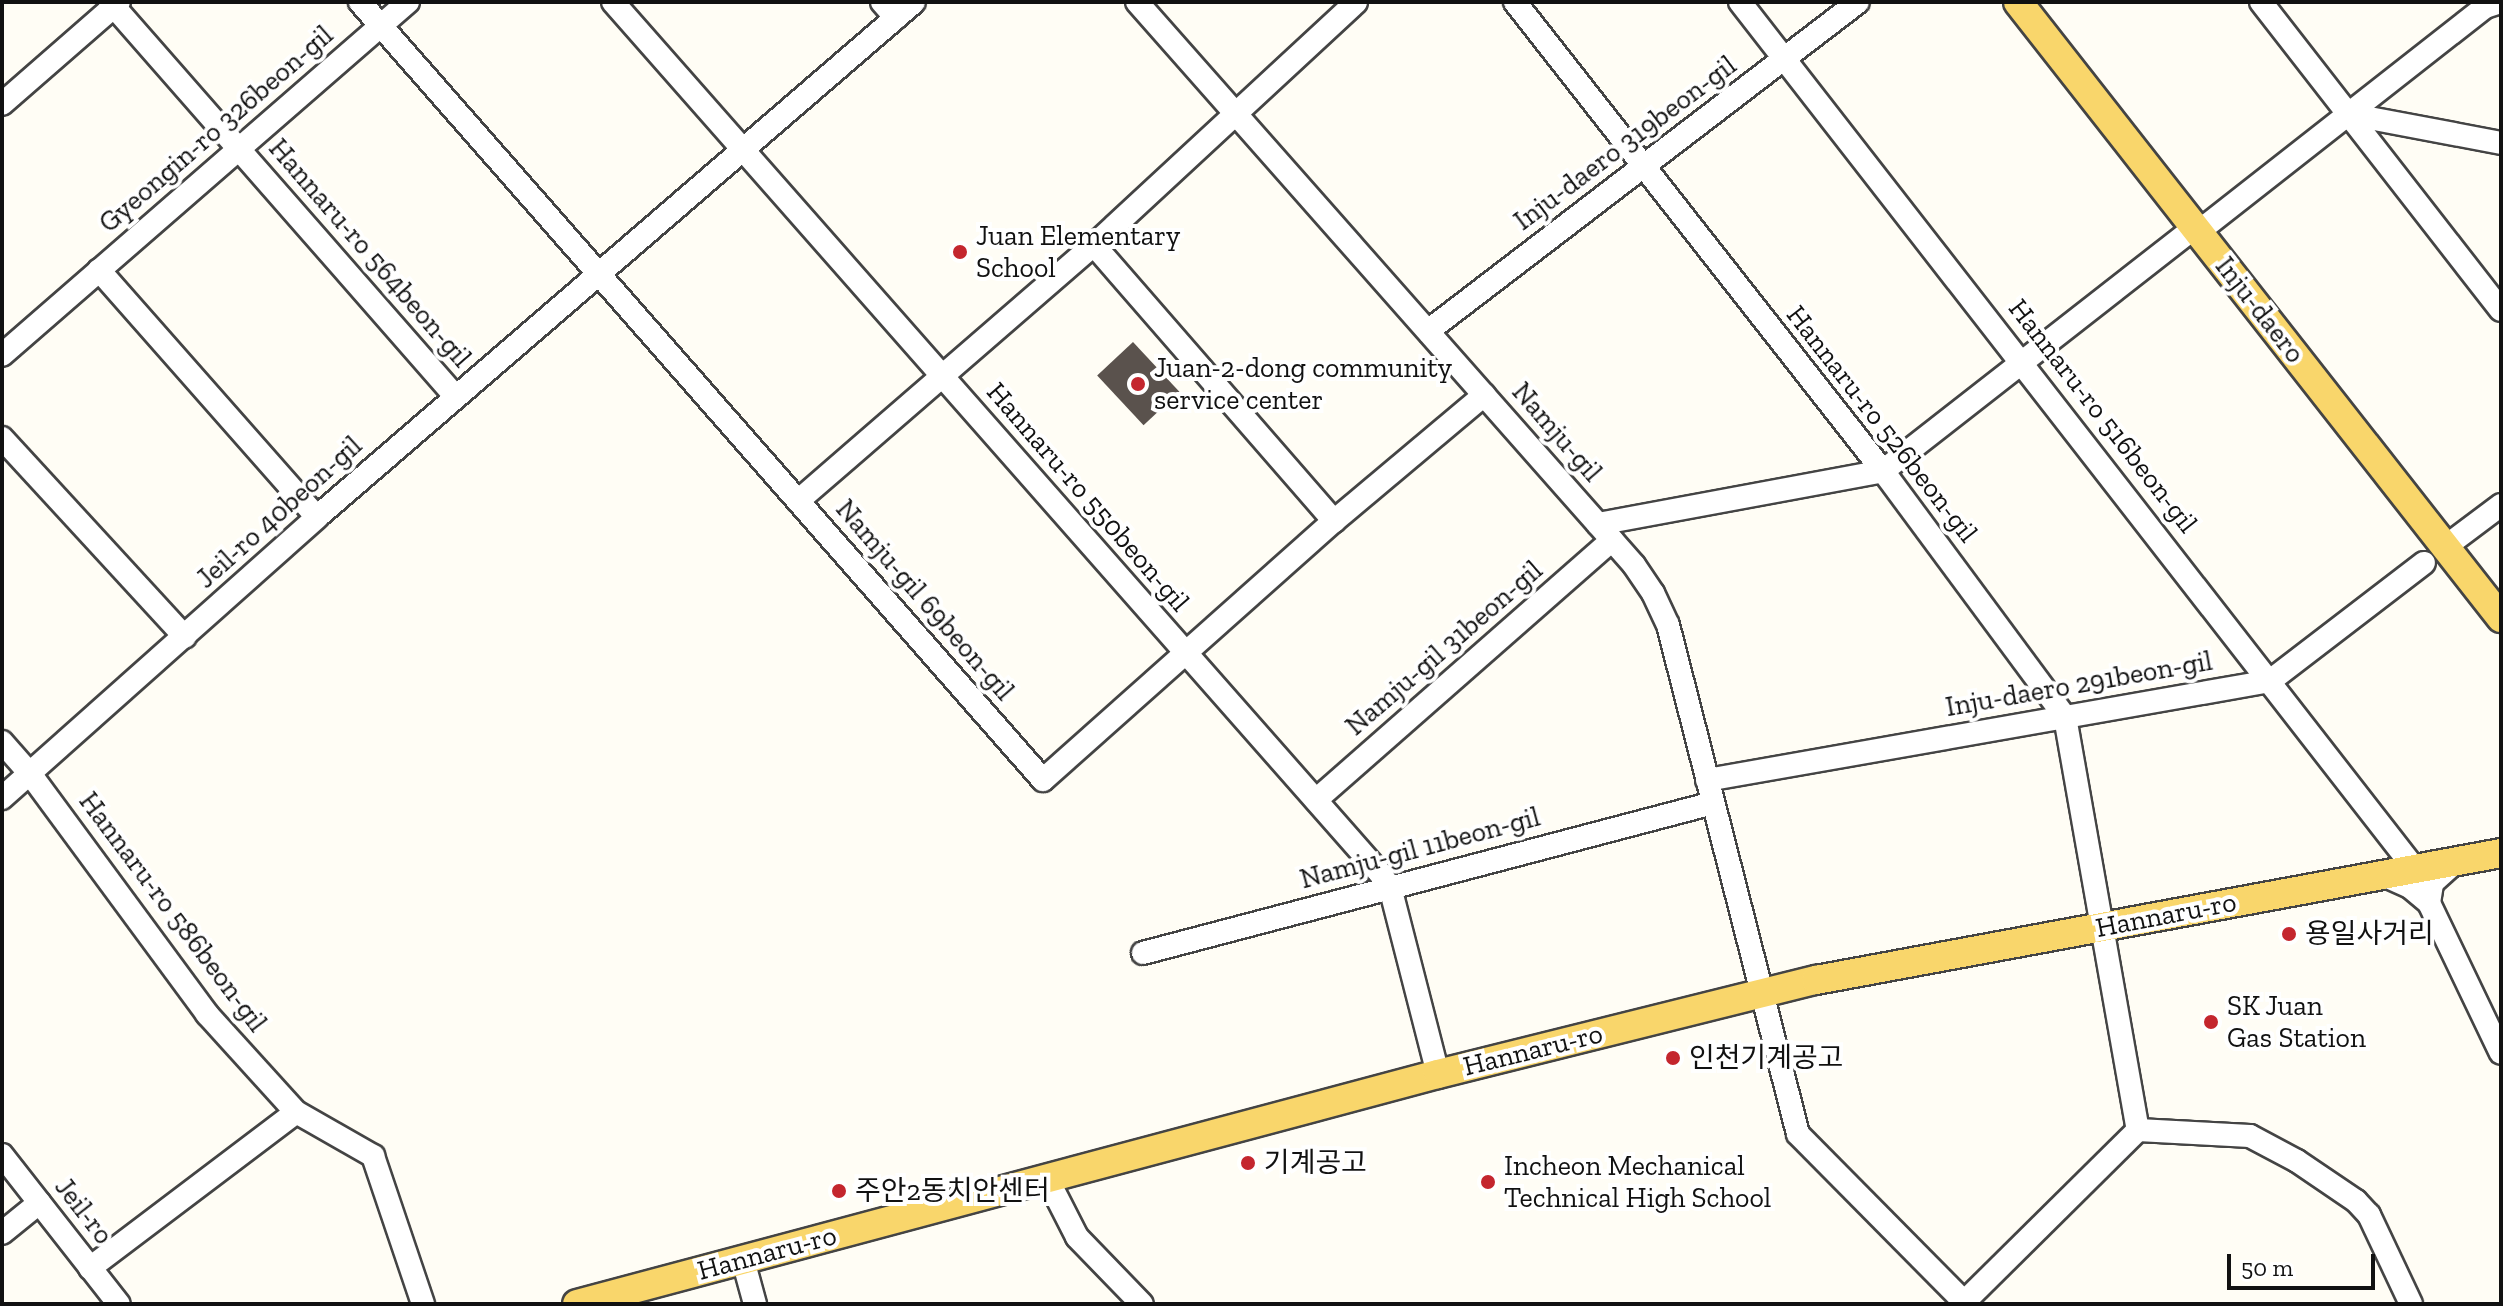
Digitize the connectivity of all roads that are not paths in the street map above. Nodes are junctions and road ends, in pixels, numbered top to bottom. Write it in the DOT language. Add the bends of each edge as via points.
graph roads {
  1 [pos="360,2"];
  2 [pos="408,2"];
  3 [pos="613,2"];
  4 [pos="914,2"];
  5 [pos="1137,2"];
  6 [pos="1356,2"];
  7 [pos="1740,2"];
  8 [pos="1858,2"];
  9 [pos="2018,2"];
  10 [pos="2261,2"];
  11 [pos="114,3"];
  12 [pos="2489,4"];
  13 [pos="1526,6"];
  14 [pos="889,10"];
  15 [pos="381,25"];
  16 [pos="1785,58"];
  17 [pos="2,104"];
  18 [pos="2348,114"];
  19 [pos="1237,115"];
  20 [pos="2501,143"];
  21 [pos="239,149"];
  22 [pos="743,150"];
  23 [pos="1644,166"];
  24 [pos="2196,229"];
  25 [pos="1094,245"];
  26 [pos="99,270"];
  27 [pos="599,274"];
  28 [pos="2501,310"];
  29 [pos="1428,331"];
  30 [pos="2,355"];
  31 [pos="2023,361"];
  32 [pos="942,376"];
  33 [pos="1484,395"];
  34 [pos="456,397"];
  35 [pos="2,438"];
  36 [pos="1883,471"];
  37 [pos="798,501"];
  38 [pos="2501,505"];
  39 [pos="317,517"];
  40 [pos="1334,521"];
  41 [pos="1605,532"];
  42 [pos="2440,551"];
  43 [pos="2501,618"];
  44 [pos="185,637"];
  45 [pos="1186,653"];
  46 [pos="2270,681"];
  47 [pos="2065,717"];
  48 [pos="2,742"];
  49 [pos="31,775"];
  50 [pos="1707,780"];
  51 [pos="2,798"];
  52 [pos="1316,800"];
  53 [pos="1713,803"];
  54 [pos="2501,853"];
  55 [pos="2457,861"];
  56 [pos="2415,869"];
  57 [pos="2383,875"];
  58 [pos="1390,887"];
  59 [pos="2429,903"];
  60 [pos="2102,927"];
  61 [pos="1143,953"];
  62 [pos="1762,993"];
  63 [pos="2501,1053"];
  64 [pos="1438,1074"];
  65 [pos="296,1112"];
  66 [pos="2138,1130"];
  67 [pos="2,1155"];
  68 [pos="1047,1178"];
  69 [pos="39,1203"];
  70 [pos="2,1233"];
  71 [pos="743,1260"];
  72 [pos="90,1268"];
  73 [pos="1965,1303"];
  74 [pos="119,1304"];
  75 [pos="423,1304"];
  76 [pos="577,1304"];
  77 [pos="755,1304"];
  78 [pos="1142,1304"];
  79 [pos="2411,1304"];
  1 -- 15 [label="street"];
  2 -- 15 [label="street, Gyeongin-ro 326beon-gil"];
  3 -- 22 [label="street, Hannaru-ro 550beon-gil"];
  4 -- 14 [label="street, Jeil-ro 40beon-gil"];
  5 -- 19 [label="street, Namju-gil"];
  6 -- 19 [label="street, Namju-gil 69beon-gil"];
  7 -- 16 [label="street, Hannaru-ro 516beon-gil"];
  8 -- 16 [label="street, Inju-daero 319beon-gil"];
  9 -- 24 [label="main road, Inju-daero"];
  10 -- 18 [label="street"];
  11 -- 17 [label="street"];
  11 -- 21 [label="street, Hannaru-ro 564beon-gil"];
  12 -- 18 [label="street"];
  13 -- 23 [label="street, Hannaru-ro 526beon-gil"];
  14 -- 22 [label="street, Jeil-ro 40beon-gil"];
  15 -- 21 [label="street, Gyeongin-ro 326beon-gil"];
  15 -- 27 [label="street"];
  16 -- 23 [label="street, Inju-daero 319beon-gil"];
  16 -- 31 [label="street, Hannaru-ro 516beon-gil"];
  18 -- 20 [label="street"];
  18 -- 24 [label="street"];
  18 -- 28 [label="street"];
  19 -- 25 [label="street, Namju-gil 69beon-gil"];
  19 -- 29 [label="street, Namju-gil"];
  21 -- 26 [label="street, Gyeongin-ro 326beon-gil"];
  21 -- 34 [label="street, Hannaru-ro 564beon-gil"];
  22 -- 27 [label="street, Jeil-ro 40beon-gil"];
  22 -- 32 [label="street, Hannaru-ro 550beon-gil"];
  23 -- 29 [label="street, Inju-daero 319beon-gil"];
  23 -- 36 [label="street, Hannaru-ro 526beon-gil"];
  24 -- 31 [label="street"];
  24 -- 42 [label="main road, Inju-daero"];
  25 -- 32 [label="street, Namju-gil 69beon-gil"];
  25 -- 40 [label="street"];
  26 -- 30 [label="street, Gyeongin-ro 326beon-gil"];
  26 -- 39 [label="street, Gyeongin-ro 326beon-gil"];
  27 -- 34 [label="street, Jeil-ro 40beon-gil"];
  27 -- 37 [label="street"];
  29 -- 33 [label="street, Namju-gil"];
  31 -- 36 [label="street"];
  31 -- 46 [label="street, Hannaru-ro 516beon-gil"];
  32 -- 37 [label="street, Namju-gil 69beon-gil"];
  32 -- 45 [label="street, Hannaru-ro 550beon-gil"];
  33 -- 40 [label="street"];
  33 -- 41 [label="street, Namju-gil"];
  34 -- 39 [label="street, Jeil-ro 40beon-gil"];
  35 -- 44 [label="street"];
  36 -- 41 [label="street"];
  36 -- 47 [label="street, Hannaru-ro 526beon-gil"];
  37 -- 45 [label="street, Namju-gil 69beon-gil" via="1043,780"];
  38 -- 42 [label="street, Inju-daero 291beon-gil"];
  39 -- 44 [label="street, Jeil-ro 40beon-gil"];
  40 -- 45 [label="street"];
  41 -- 50 [label="street, Namju-gil" via="1653,593 1668,625"];
  41 -- 52 [label="street, Namju-gil 31beon-gil"];
  42 -- 43 [label="main road, Inju-daero"];
  42 -- 46 [label="street, Inju-daero 291beon-gil"];
  44 -- 49 [label="street, Jeil-ro 40beon-gil"];
  45 -- 52 [label="street, Hannaru-ro 550beon-gil"];
  46 -- 47 [label="street, Inju-daero 291beon-gil"];
  46 -- 56 [label="street, Hannaru-ro 516beon-gil"];
  47 -- 50 [label="street, Inju-daero 291beon-gil"];
  47 -- 60 [label="street, Hannaru-ro 526beon-gil"];
  48 -- 49 [label="street, Hannaru-ro 586beon-gil"];
  49 -- 51 [label="street, Jeil-ro 40beon-gil"];
  49 -- 65 [label="street, Hannaru-ro 586beon-gil" via="207,1014"];
  50 -- 53 [label="street, Namju-gil"];
  52 -- 58 [label="street, Hannaru-ro 550beon-gil"];
  53 -- 58 [label="street, Namju-gil 11beon-gil"];
  53 -- 62 [label="street, Namju-gil"];
  54 -- 55 [label="main road, Hannaru-ro"];
  55 -- 56 [label="main road, Hannaru-ro"];
  55 -- 59 [label="street" via="2432,883"];
  56 -- 57 [label="main road, Hannaru-ro"];
  57 -- 59 [label="street"];
  57 -- 60 [label="main road, Hannaru-ro"];
  58 -- 61 [label="street, Namju-gil 11beon-gil"];
  58 -- 64 [label="street, Hannaru-ro 550beon-gil"];
  59 -- 63 [label="street"];
  60 -- 62 [label="main road, Hannaru-ro"];
  60 -- 66 [label="street, Hannaru-ro 526beon-gil"];
  62 -- 64 [label="main road, Hannaru-ro"];
  62 -- 73 [label="street, Namju-gil" via="1798,1134"];
  64 -- 68 [label="main road, Hannaru-ro"];
  65 -- 72 [label="street"];
  65 -- 75 [label="street, Hannaru-ro 586beon-gil" via="373,1156"];
  66 -- 73 [label="street"];
  66 -- 79 [label="street" via="2250,1136 2297,1161 2369,1215"];
  67 -- 69 [label="street, Jeil-ro"];
  68 -- 71 [label="main road, Hannaru-ro"];
  68 -- 78 [label="street" via="1077,1237"];
  69 -- 70 [label="street"];
  69 -- 72 [label="street, Jeil-ro"];
  71 -- 76 [label="main road, Hannaru-ro"];
  71 -- 77 [label="street"];
  72 -- 74 [label="street, Jeil-ro"];
}
